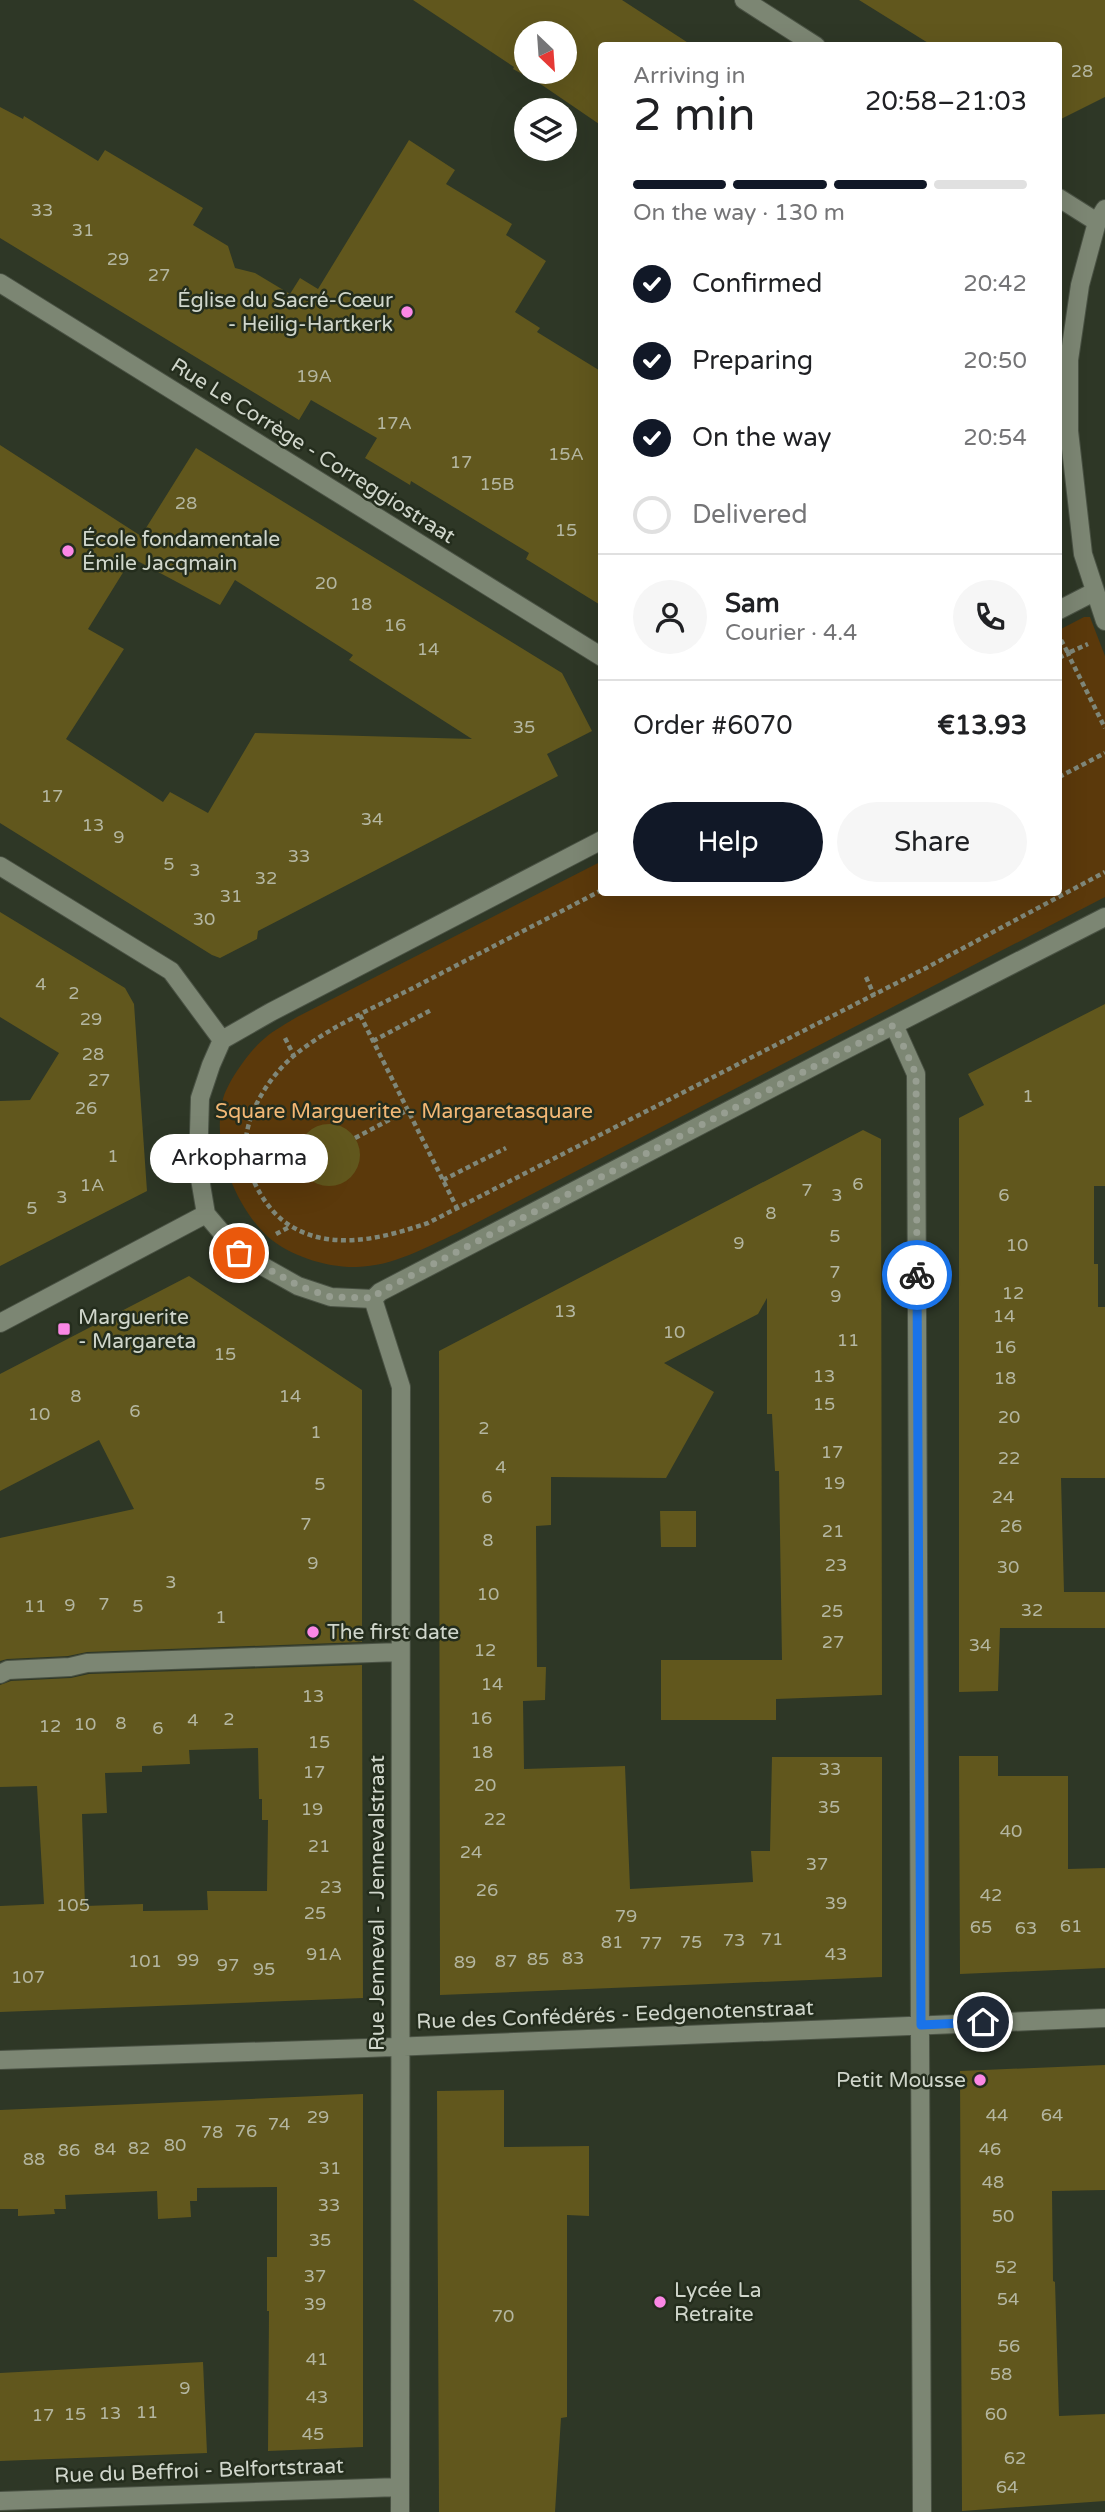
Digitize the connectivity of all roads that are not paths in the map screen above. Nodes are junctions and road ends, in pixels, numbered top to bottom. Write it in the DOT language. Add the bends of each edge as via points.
graph roads {
  1 [pos="744,0"];
  2 [pos="810,42"];
  3 [pos="1062,199"];
  4 [pos="1101,216"];
  5 [pos="0,283"];
  6 [pos="1094,592"];
  7 [pos="1062,608"];
  8 [pos="1105,621"];
  9 [pos="598,655"];
  10 [pos="598,842"];
  11 [pos="0,866"];
  12 [pos="1105,917"];
  13 [pos="894,1025"];
  14 [pos="222,1040"];
  15 [pos="206,1214"];
  16 [pos="373,1298"];
  17 [pos="0,1323"];
  18 [pos="400,1652"];
  19 [pos="0,1674"];
  20 [pos="1105,2018"];
  21 [pos="921,2025"];
  22 [pos="400,2047"];
  23 [pos="0,2060"];
  24 [pos="399,2487"];
  25 [pos="0,2501"];
  26 [pos="400,2512"];
  27 [pos="922,2512"];
  1 -- 2 [label="street"];
  3 -- 4 [label="street"];
  4 -- 6 [label="street" via="1080,285 1069,360 1069,431 1077,511"];
  5 -- 9 [label="street, Rue Le Corrège - Correggiostraat"];
  6 -- 7 [label="street"];
  6 -- 8 [label="street"];
  10 -- 14 [label="street"];
  11 -- 14 [label="street" via="171,971"];
  12 -- 13 [label="street"];
  13 -- 16 [label="street"];
  13 -- 21 [label="street" via="916,1074"];
  14 -- 15 [label="street" via="200,1098 198,1167"];
  15 -- 16 [label="street" via="239,1253 299,1286 331,1297"];
  15 -- 17 [label="street"];
  16 -- 18 [label="street, Rue Jenneval - Jennevalstraat" via="401,1387"];
  18 -- 19 [label="street" via="87,1663"];
  18 -- 22 [label="street, Rue Jenneval - Jennevalstraat"];
  20 -- 21 [label="street, Rue des Confédérés - Eedgenotenstraat"];
  21 -- 22 [label="street, Rue des Confédérés - Eedgenotenstraat"];
  21 -- 27 [label="street"];
  22 -- 23 [label="street, Rue des Confédérés - Eedgenotenstraat"];
  22 -- 24 [label="street, Rue Jenneval - Jennevalstraat"];
  24 -- 25 [label="street, Rue du Beffroi - Belfortstraat"];
  24 -- 26 [label="street, Rue Jenneval - Jennevalstraat"];
}
